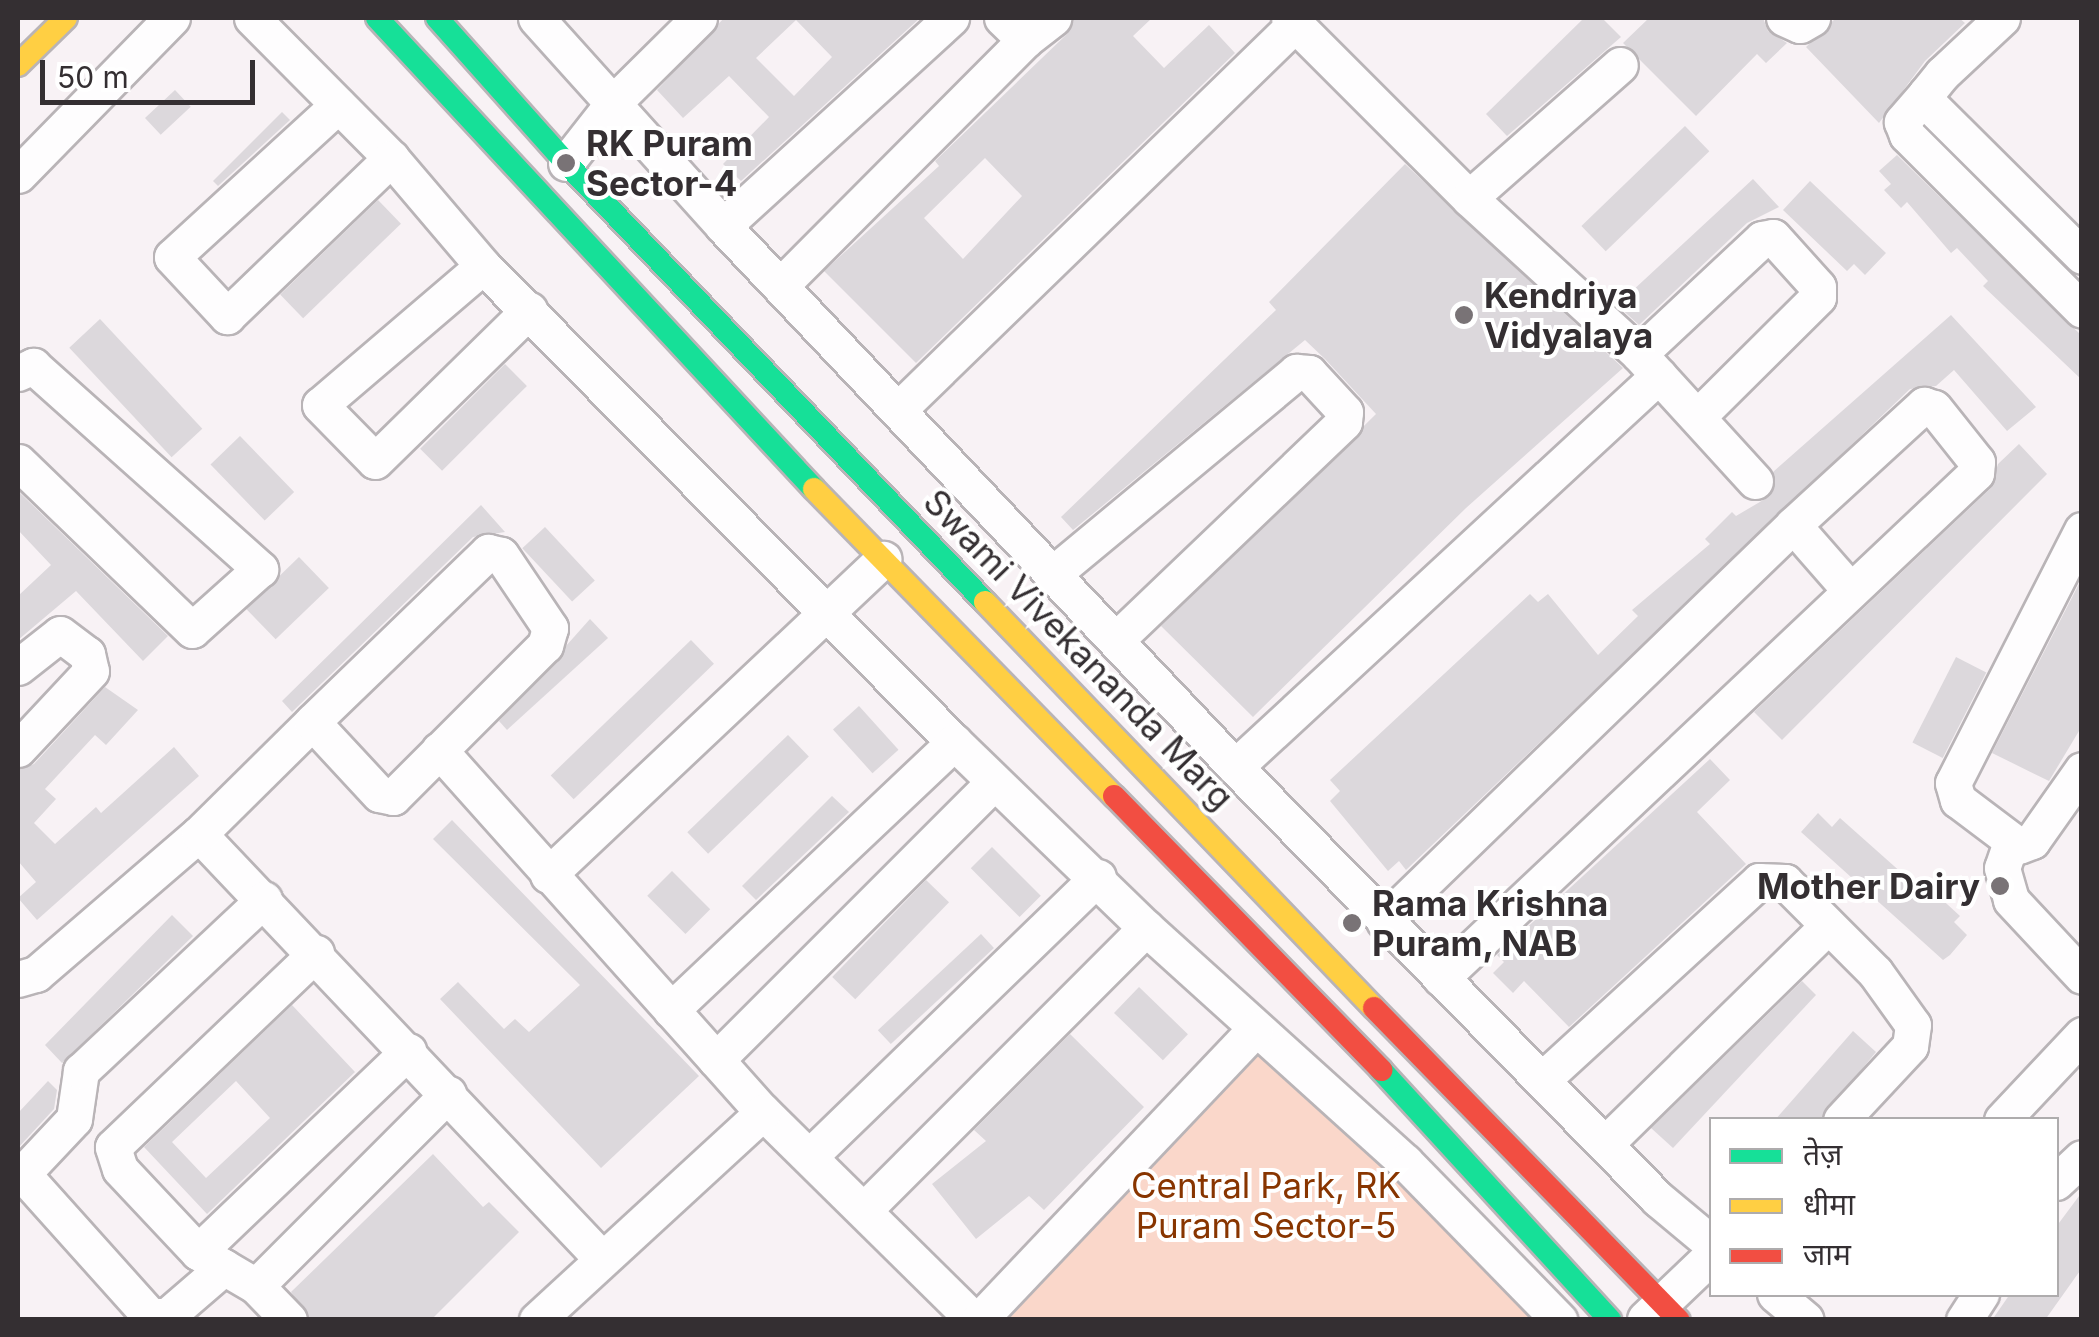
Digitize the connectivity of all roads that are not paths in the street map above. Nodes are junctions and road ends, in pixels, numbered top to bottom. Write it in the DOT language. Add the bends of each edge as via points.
graph roads {
  1 [pos="66,18"];
  2 [pos="81,18"];
  3 [pos="172,18"];
  4 [pos="252,18"];
  5 [pos="364,18"];
  6 [pos="436,18"];
  7 [pos="699,18"];
  8 [pos="950,18"];
  9 [pos="1053,18"];
  10 [pos="1784,18"];
  11 [pos="1812,18"];
  12 [pos="2002,18"];
  13 [pos="1292,21"];
  14 [pos="382,24"];
  15 [pos="555,24"];
  16 [pos="1014,29"];
  17 [pos="40,43"];
  18 [pos="1620,64"];
  19 [pos="18,65"];
  20 [pos="1926,94"];
  21 [pos="613,103"];
  22 [pos="338,105"];
  23 [pos="391,158"];
  24 [pos="566,162"];
  25 [pos="18,175"];
  26 [pos="1469,198"];
  27 [pos="723,226"];
  28 [pos="2082,256"];
  29 [pos="484,266"];
  30 [pos="780,286"];
  31 [pos="529,310"];
  32 [pos="2082,310"];
  33 [pos="1649,364"];
  34 [pos="18,373"];
  35 [pos="899,409"];
  36 [pos="1698,416"];
  37 [pos="18,462"];
  38 [pos="1755,481"];
  39 [pos="1793,525"];
  40 [pos="2082,530"];
  41 [pos="883,559"];
  42 [pos="1054,573"];
  43 [pos="1850,590"];
  44 [pos="827,611"];
  45 [pos="1116,640"];
  46 [pos="18,667"];
  47 [pos="312,722"];
  48 [pos="954,742"];
  49 [pos="18,749"];
  50 [pos="439,750"];
  51 [pos="1234,768"];
  52 [pos="994,782"];
  53 [pos="2078,785"];
  54 [pos="198,834"];
  55 [pos="2010,845"];
  56 [pos="548,875"];
  57 [pos="1098,878"];
  58 [pos="264,899"];
  59 [pos="1384,920"];
  60 [pos="1828,926"];
  61 [pos="1146,928"];
  62 [pos="316,953"];
  63 [pos="2082,976"];
  64 [pos="1441,978"];
  65 [pos="18,979"];
  66 [pos="670,1010"];
  67 [pos="1255,1029"];
  68 [pos="2082,1036"];
  69 [pos="408,1051"];
  70 [pos="716,1060"];
  71 [pos="1543,1079"];
  72 [pos="448,1094"];
  73 [pos="78,1105"];
  74 [pos="763,1112"];
  75 [pos="1844,1117"];
  76 [pos="2005,1117"];
  77 [pos="1605,1144"];
  78 [pos="113,1153"];
  79 [pos="810,1156"];
  80 [pos="2082,1158"];
  81 [pos="2059,1179"];
  82 [pos="866,1208"];
  83 [pos="1709,1241"];
  84 [pos="1709,1258"];
  85 [pos="602,1259"];
  86 [pos="211,1260"];
  87 [pos="256,1286"];
  88 [pos="1979,1297"];
  89 [pos="1661,1314"];
  90 [pos="289,1320"];
  91 [pos="537,1320"];
  92 [pos="977,1320"];
  93 [pos="1559,1320"];
  94 [pos="1610,1320"];
  95 [pos="1964,1320"];
  1 -- 17 [label="street"];
  2 -- 17 [label="street"];
  3 -- 25 [label="street"];
  4 -- 22 [label="street"];
  5 -- 14 [label="street"];
  6 -- 24 [label="street, Swami Vivekananda Marg"];
  7 -- 21 [label="street"];
  8 -- 27 [label="street"];
  9 -- 16 [label="street"];
  10 -- 11 [label="street" via="1800,25"];
  12 -- 20 [label="street"];
  13 -- 26 [label="street"];
  13 -- 35 [label="street"];
  14 -- 41 [label="street"];
  15 -- 21 [label="street"];
  16 -- 30 [label="street"];
  17 -- 19 [label="street"];
  18 -- 26 [label="street"];
  20 -- 28 [label="street" via="1935,114"];
  20 -- 32 [label="street" via="1902,122 1907,135"];
  21 -- 24 [label="street"];
  21 -- 27 [label="street"];
  22 -- 23 [label="street"];
  22 -- 23 [label="street" via="172,258 227,316"];
  23 -- 29 [label="street"];
  24 -- 89 [label="street, Swami Vivekananda Marg"];
  26 -- 33 [label="street"];
  27 -- 30 [label="street"];
  29 -- 31 [label="street"];
  29 -- 31 [label="street" via="320,406 374,461"];
  30 -- 35 [label="street"];
  31 -- 44 [label="street"];
  33 -- 36 [label="street"];
  33 -- 36 [label="street" via="1762,240 1773,237 1818,287 1818,297"];
  33 -- 51 [label="street"];
  34 -- 37 [label="street" via="32,366 260,569 192,630"];
  35 -- 42 [label="street"];
  36 -- 38 [label="street"];
  39 -- 43 [label="street"];
  39 -- 43 [label="street" via="1924,405 1934,408 1977,462 1976,473"];
  39 -- 59 [label="street"];
  40 -- 55 [label="street" via="1954,777 1958,800"];
  41 -- 44 [label="street"];
  41 -- 94 [label="street" via="1428,1118"];
  42 -- 45 [label="street"];
  42 -- 45 [label="street" via="1296,372 1309,373 1344,412 1344,422"];
  43 -- 64 [label="street"];
  44 -- 48 [label="street"];
  44 -- 56 [label="street"];
  45 -- 51 [label="street"];
  46 -- 49 [label="street" via="60,634 87,654 91,671"];
  47 -- 50 [label="street" via="384,797 394,797"];
  47 -- 50 [label="street" via="493,550 547,622 550,638"];
  47 -- 54 [label="street"];
  48 -- 52 [label="street"];
  48 -- 66 [label="street"];
  50 -- 56 [label="street"];
  51 -- 59 [label="street"];
  52 -- 57 [label="street"];
  52 -- 70 [label="street"];
  53 -- 55 [label="street" via="2032,840"];
  54 -- 58 [label="street"];
  54 -- 65 [label="street" via="36,974"];
  55 -- 63 [label="street" via="2002,868 2011,900"];
  56 -- 66 [label="street"];
  57 -- 61 [label="street"];
  57 -- 79 [label="street"];
  58 -- 62 [label="street"];
  58 -- 73 [label="street" via="81,1071 75,1082"];
  59 -- 64 [label="street"];
  60 -- 71 [label="street" via="1785,882 1759,881"];
  60 -- 75 [label="street" via="1876,972 1913,1024 1910,1046"];
  60 -- 77 [label="street"];
  61 -- 67 [label="street"];
  61 -- 82 [label="street"];
  62 -- 69 [label="street"];
  62 -- 78 [label="street" via="118,1141"];
  64 -- 71 [label="street"];
  66 -- 70 [label="street"];
  67 -- 92 [label="street"];
  67 -- 93 [label="street" via="1405,1162"];
  68 -- 76 [label="street"];
  69 -- 72 [label="street"];
  69 -- 86 [label="street"];
  70 -- 74 [label="street"];
  71 -- 77 [label="street"];
  72 -- 85 [label="street"];
  72 -- 87 [label="street"];
  73 -- 78 [label="street"];
  73 -- 86 [label="street" via="71,1124 33,1158 26,1179 143,1310 167,1316"];
  74 -- 79 [label="street"];
  74 -- 85 [label="street"];
  77 -- 83 [label="street"];
  78 -- 86 [label="street"];
  79 -- 82 [label="street"];
  80 -- 81 [label="street"];
  82 -- 92 [label="street"];
  84 -- 89 [label="street"];
  85 -- 91 [label="street"];
  86 -- 87 [label="street"];
  87 -- 90 [label="street"];
  88 -- 95 [label="street"];
}
